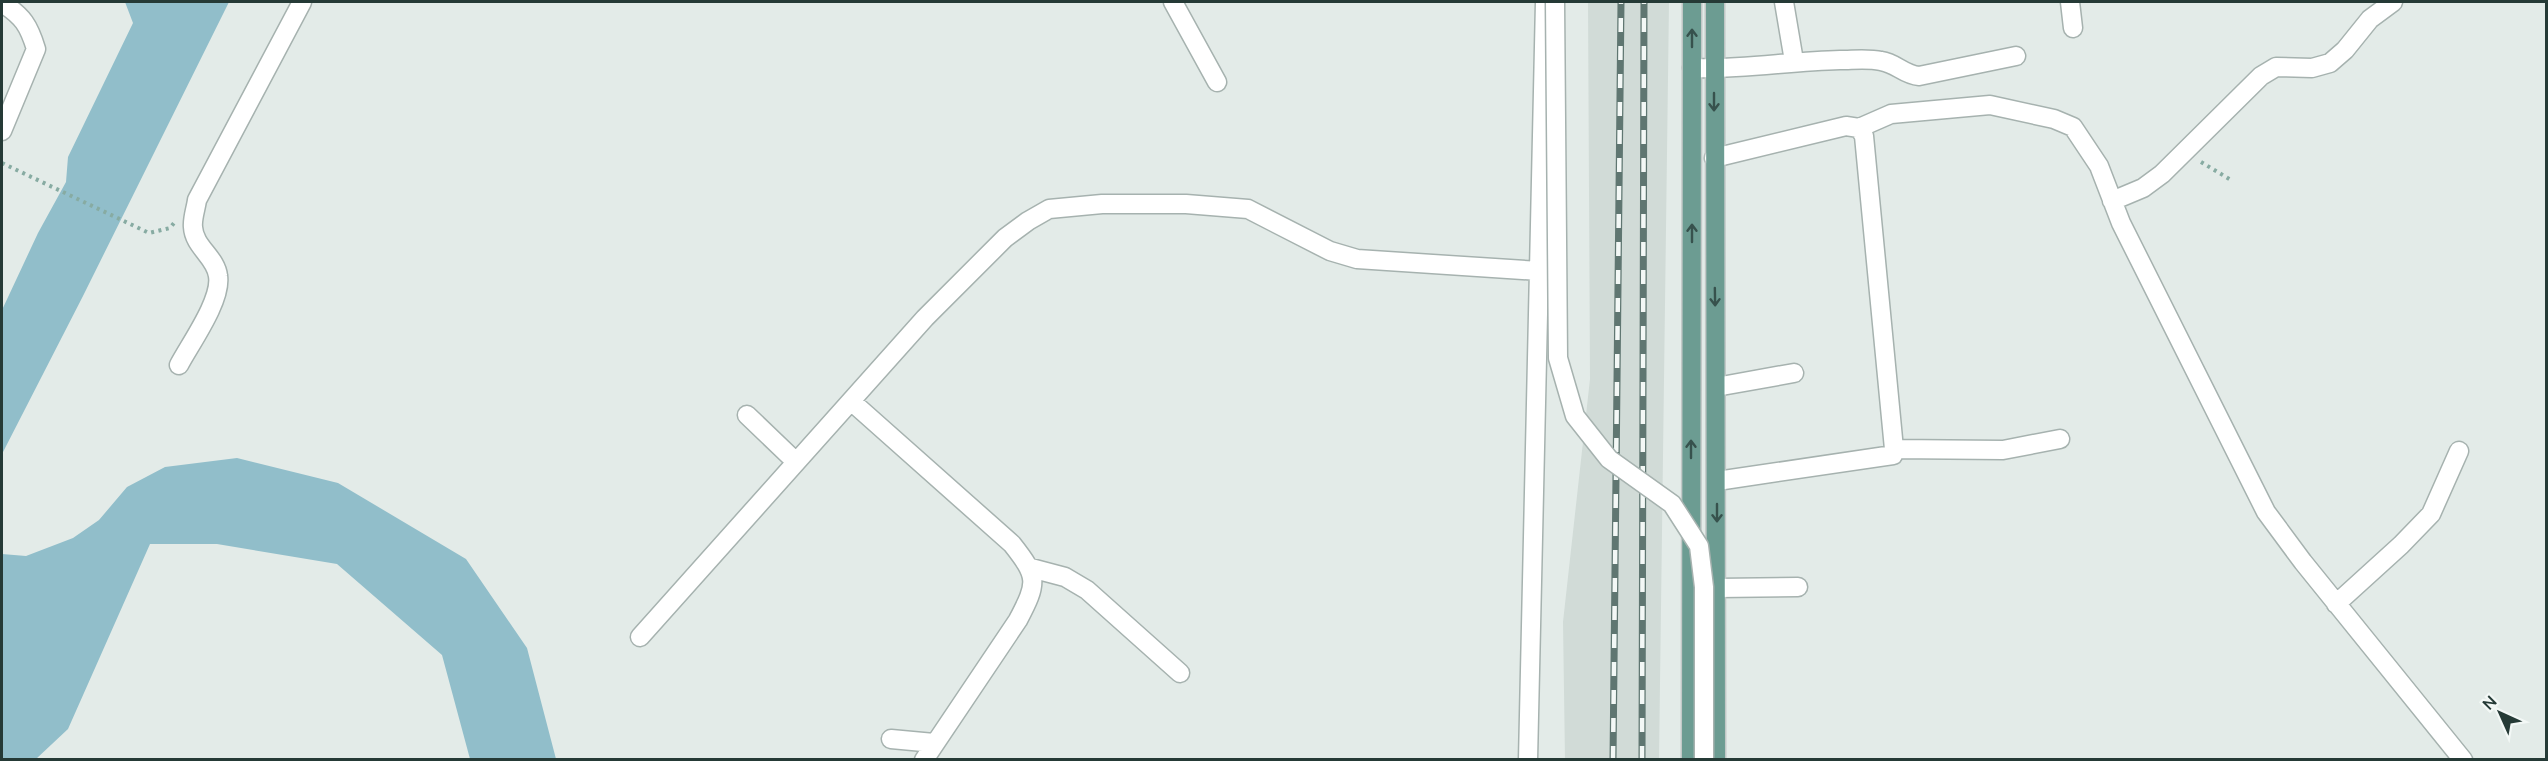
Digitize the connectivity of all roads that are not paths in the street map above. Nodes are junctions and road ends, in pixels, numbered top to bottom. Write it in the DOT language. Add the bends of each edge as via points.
graph roads {
  1 [pos="302,2"];
  2 [pos="1173,2"];
  3 [pos="1545,2"];
  4 [pos="1555,2"];
  5 [pos="1692,2"];
  6 [pos="1714,2"];
  7 [pos="1784,2"];
  8 [pos="2070,2"];
  9 [pos="2393,2"];
  10 [pos="2,3"];
  11 [pos="2073,28"];
  12 [pos="2016,56"];
  13 [pos="1794,61"];
  14 [pos="1692,68"];
  15 [pos="1714,69"];
  16 [pos="1217,82"];
  17 [pos="1859,128"];
  18 [pos="2,131"];
  19 [pos="1714,158"];
  20 [pos="2112,201"];
  21 [pos="1539,271"];
  22 [pos="179,365"];
  23 [pos="1794,373"];
  24 [pos="1716,387"];
  25 [pos="851,401"];
  26 [pos="747,415"];
  27 [pos="2060,440"];
  28 [pos="1894,449"];
  29 [pos="2459,451"];
  30 [pos="795,461"];
  31 [pos="1717,482"];
  32 [pos="1031,568"];
  33 [pos="1798,587"];
  34 [pos="1717,588"];
  35 [pos="2336,604"];
  36 [pos="640,637"];
  37 [pos="1180,673"];
  38 [pos="891,739"];
  39 [pos="934,743"];
  40 [pos="924,759"];
  41 [pos="1528,759"];
  42 [pos="1691,759"];
  43 [pos="1704,759"];
  44 [pos="1716,759"];
  45 [pos="2463,759"];
  1 -- 22 [label="street" via="198,200 193,228 219,277 217,294"];
  2 -- 16 [label="street"];
  3 -- 21 [label="street"];
  4 -- 43 [label="street, bridge" via="1558,358 1575,416 1609,459 1671,504 1699,546 1704,587"];
  14 -- 5 [label="main road, one-way"];
  6 -- 15 [label="main road"];
  7 -- 13 [label="street"];
  8 -- 11 [label="street"];
  9 -- 20 [label="street" via="2370,19 2330,63 2312,68 2276,67 2261,76 2162,174 2144,188"];
  10 -- 18 [label="street" via="18,13 31,32 36,49"];
  12 -- 13 [label="street" via="1918,76 1908,76 1882,61"];
  13 -- 15 [label="street"];
  14 -- 15 [label="street"];
  42 -- 14 [label="main road, one-way"];
  15 -- 19 [label="main road, one-way"];
  17 -- 19 [label="street" via="1846,126"];
  17 -- 20 [label="street" via="1892,114 1990,105 2054,119 2073,127 2087,146"];
  17 -- 28 [label="street" via="1864,136"];
  19 -- 24 [label="main road, one-way"];
  20 -- 35 [label="street" via="2248,481 2266,512"];
  21 -- 25 [label="street" via="1357,259 1330,251 1248,210 1186,204 1102,204 1048,209 1005,238 925,318"];
  21 -- 41 [label="street"];
  23 -- 24 [label="street"];
  24 -- 31 [label="main road"];
  25 -- 30 [label="street"];
  25 -- 32 [label="street" via="1012,544"];
  26 -- 30 [label="street"];
  27 -- 28 [label="street" via="2003,450"];
  28 -- 31 [label="street" via="1893,455"];
  29 -- 35 [label="street" via="2431,514"];
  30 -- 36 [label="street"];
  31 -- 34 [label="main road, one-way"];
  32 -- 37 [label="street" via="1065,577 1087,590"];
  32 -- 39 [label="street" via="1033,582 1028,602"];
  33 -- 34 [label="street"];
  34 -- 44 [label="main road"];
  35 -- 45 [label="street"];
  38 -- 39 [label="street"];
  39 -- 40 [label="street"];
}
